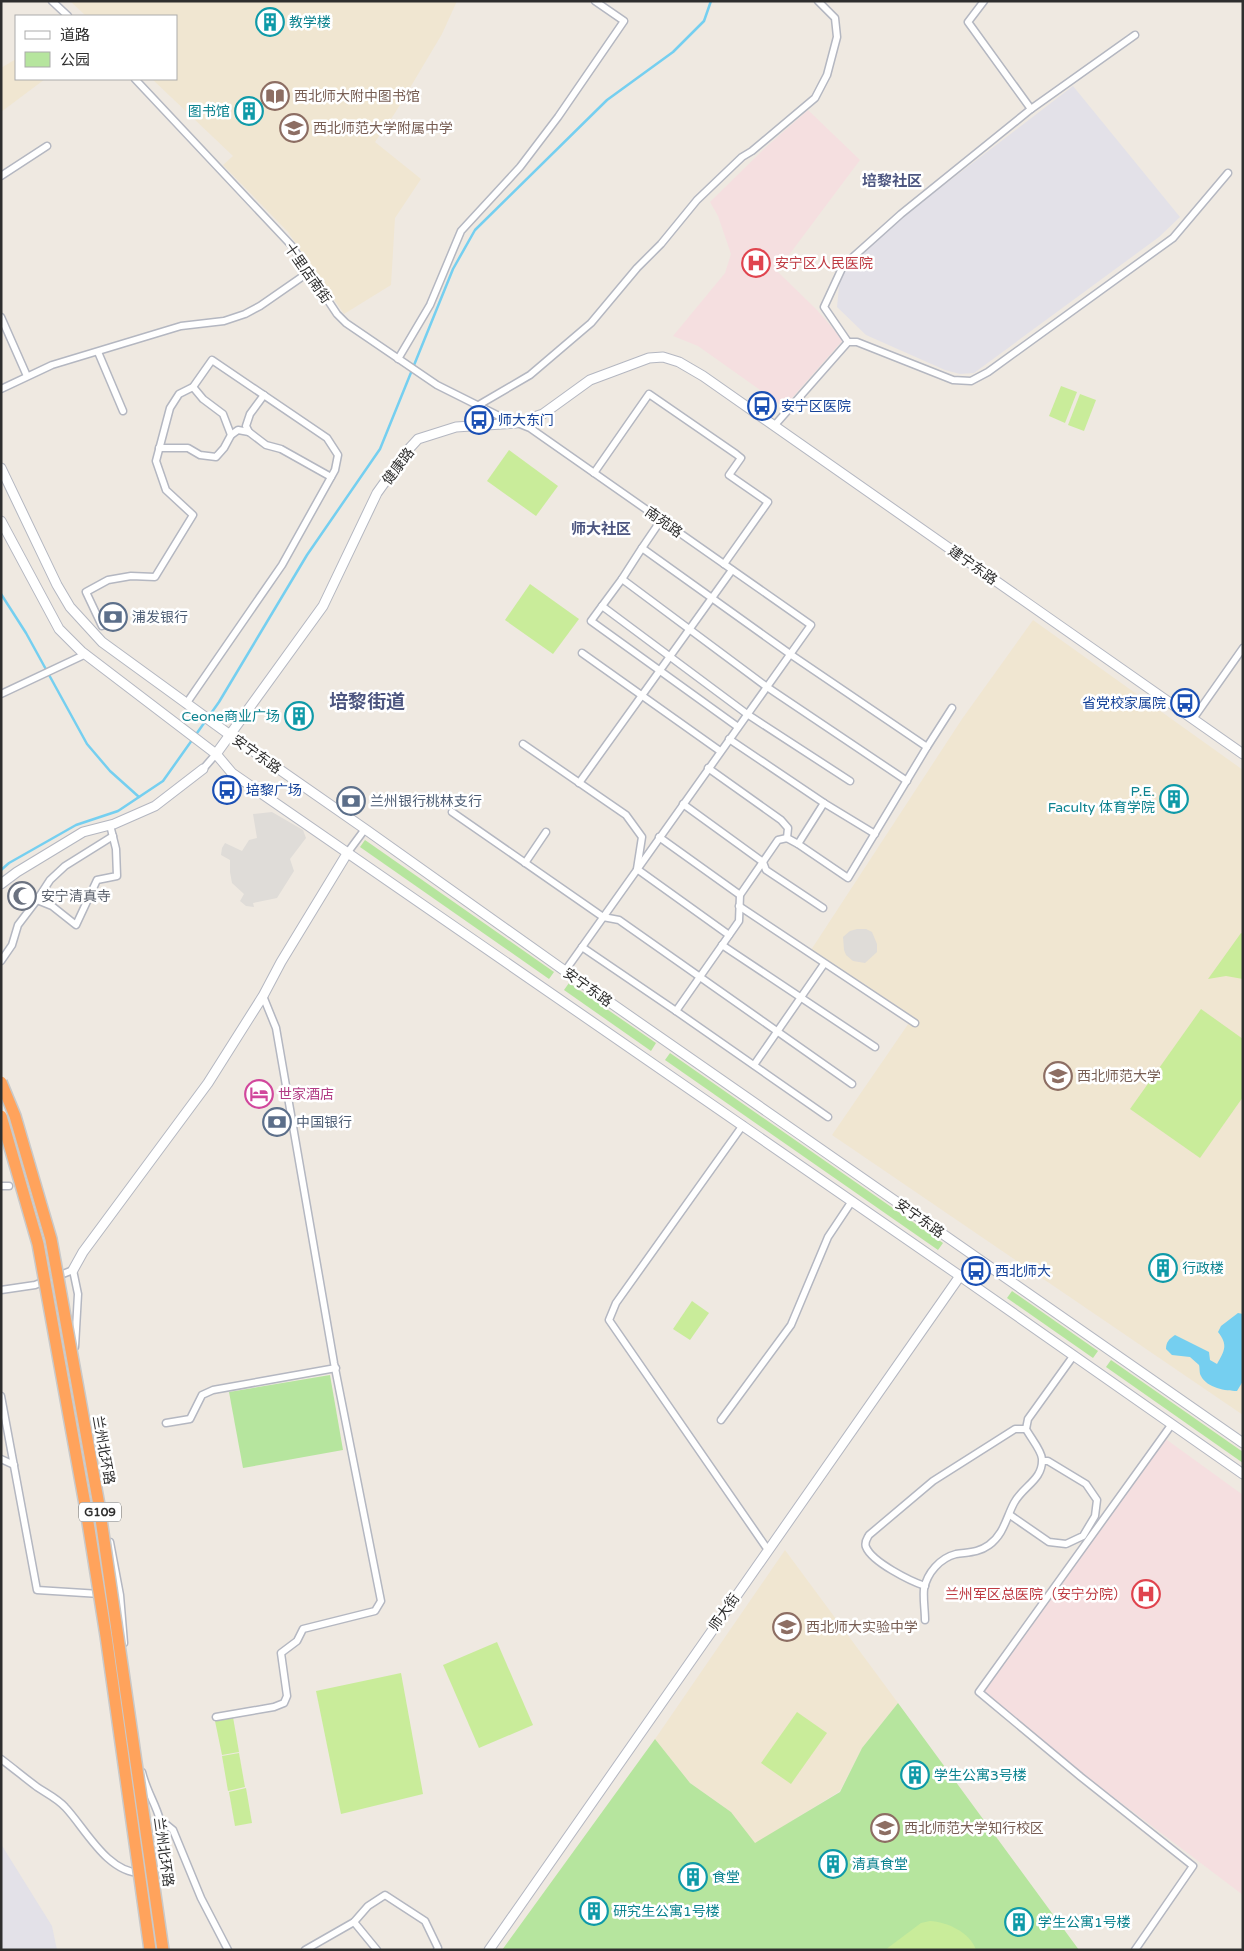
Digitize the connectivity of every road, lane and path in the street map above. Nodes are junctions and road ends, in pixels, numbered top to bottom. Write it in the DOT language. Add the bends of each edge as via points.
graph roads {
  1 [pos="52,1"];
  2 [pos="595,1"];
  3 [pos="818,1"];
  4 [pos="984,1"];
  5 [pos="67,15"];
  6 [pos="1135,35"];
  7 [pos="136,80"];
  8 [pos="1031,109"];
  9 [pos="47,146"];
  10 [pos="1228,173"];
  11 [pos="1,176"];
  12 [pos="309,272"];
  13 [pos="1,317"];
  14 [pos="848,342"];
  15 [pos="98,352"];
  16 [pos="398,359"];
  17 [pos="27,376"];
  18 [pos="703,376"];
  19 [pos="193,387"];
  20 [pos="1,389"];
  21 [pos="264,394"];
  22 [pos="477,406"];
  23 [pos="123,411"];
  24 [pos="516,423"];
  25 [pos="774,426"];
  26 [pos="248,432"];
  27 [pos="231,435"];
  28 [pos="159,448"];
  29 [pos="1,468"];
  30 [pos="594,473"];
  31 [pos="331,477"];
  32 [pos="661,520"];
  33 [pos="1,521"];
  34 [pos="642,548"];
  35 [pos="724,564"];
  36 [pos="732,570"];
  37 [pos="622,579"];
  38 [pos="711,598"];
  39 [pos="602,606"];
  40 [pos="102,626"];
  41 [pos="689,630"];
  42 [pos="1243,648"];
  43 [pos="582,653"];
  44 [pos="86,654"];
  45 [pos="790,654"];
  46 [pos="670,656"];
  47 [pos="659,671"];
  48 [pos="766,687"];
  49 [pos="1,694"];
  50 [pos="642,695"];
  51 [pos="186,704"];
  52 [pos="952,708"];
  53 [pos="747,714"];
  54 [pos="1193,719"];
  55 [pos="738,727"];
  56 [pos="230,735"];
  57 [pos="729,739"];
  58 [pos="523,744"];
  59 [pos="926,747"];
  60 [pos="720,751"];
  61 [pos="216,754"];
  62 [pos="1243,754"];
  63 [pos="202,768"];
  64 [pos="708,768"];
  65 [pos="850,781"];
  66 [pos="907,781"];
  67 [pos="578,783"];
  68 [pos="824,803"];
  69 [pos="683,804"];
  70 [pos="452,812"];
  71 [pos="110,825"];
  72 [pos="365,828"];
  73 [pos="546,832"];
  74 [pos="875,834"];
  75 [pos="113,836"];
  76 [pos="660,837"];
  77 [pos="787,838"];
  78 [pos="798,844"];
  79 [pos="348,852"];
  80 [pos="763,862"];
  81 [pos="525,863"];
  82 [pos="637,869"];
  83 [pos="1,884"];
  84 [pos="740,895"];
  85 [pos="37,900"];
  86 [pos="739,906"];
  87 [pos="824,908"];
  88 [pos="603,917"];
  89 [pos="729,935"];
  90 [pos="722,945"];
  91 [pos="582,948"];
  92 [pos="1,961"];
  93 [pos="824,964"];
  94 [pos="565,971"];
  95 [pos="699,978"];
  96 [pos="263,996"];
  97 [pos="801,998"];
  98 [pos="676,1011"];
  99 [pos="915,1023"];
  100 [pos="777,1031"];
  101 [pos="875,1046"];
  102 [pos="754,1065"];
  103 [pos="1,1082"];
  104 [pos="852,1084"];
  105 [pos="1,1116"];
  106 [pos="828,1117"];
  107 [pos="743,1125"];
  108 [pos="1,1186"];
  109 [pos="9,1186"];
  110 [pos="852,1201"];
  111 [pos="73,1270"];
  112 [pos="960,1276"];
  113 [pos="1,1290"];
  114 [pos="1074,1355"];
  115 [pos="336,1368"];
  116 [pos="1,1396"];
  117 [pos="721,1420"];
  118 [pos="166,1423"];
  119 [pos="1172,1424"];
  120 [pos="1026,1429"];
  121 [pos="1243,1443"];
  122 [pos="1,1459"];
  123 [pos="1042,1461"];
  124 [pos="14,1465"];
  125 [pos="1243,1474"];
  126 [pos="1010,1515"];
  127 [pos="768,1550"];
  128 [pos="925,1586"];
  129 [pos="120,1595"];
  130 [pos="925,1620"];
  131 [pos="216,1717"];
  132 [pos="1,1759"];
  133 [pos="162,1821"];
  134 [pos="354,1922"];
  135 [pos="150,1950"];
  136 [pos="163,1950"];
  137 [pos="228,1950"];
  138 [pos="305,1950"];
  139 [pos="377,1950"];
  140 [pos="437,1950"];
  141 [pos="489,1950"];
  142 [pos="1136,1950"];
  1 -- 5 [label="street"];
  2 -- 16 [label="street" via="624,21 520,167 461,231 430,304"];
  3 -- 22 [label="street" via="835,18 837,37 827,74 815,98 742,156 697,200 591,323 530,375"];
  4 -- 8 [label="street" via="968,22"];
  6 -- 8 [label="street"];
  7 -- 12 [label="street, 十里店南街" via="263,214"];
  8 -- 14 [label="street" via="900,214 843,266 824,307"];
  9 -- 11 [label="street"];
  10 -- 14 [label="street" via="1173,238 971,381 953,380 857,342"];
  12 -- 15 [label="street" via="245,314 224,321 181,326"];
  12 -- 16 [label="street, 十里店南街" via="346,323"];
  13 -- 17 [label="street"];
  14 -- 25 [label="street"];
  15 -- 17 [label="street"];
  15 -- 23 [label="street"];
  16 -- 22 [label="street, 十里店南街"];
  17 -- 20 [label="street"];
  18 -- 24 [label="main road, 健康路" via="679,362 663,357 649,358 590,380 543,414"];
  18 -- 25 [label="main road, 建宁东路"];
  19 -- 21 [label="street" via="212,360"];
  19 -- 27 [label="street" via="223,414"];
  19 -- 28 [label="street" via="179,394 170,408"];
  21 -- 26 [label="street" via="250,414 246,426"];
  21 -- 31 [label="street" via="327,438 338,455"];
  22 -- 24 [label="street, 十里店南街"];
  24 -- 30 [label="street, 南苑路" via="530,428"];
  24 -- 56 [label="main road, 健康路" via="456,427 418,439 378,493 323,606"];
  25 -- 54 [label="main road, 建宁东路"];
  26 -- 27 [label="street" via="238,430"];
  26 -- 31 [label="street" via="266,445 282,449"];
  27 -- 28 [label="street" via="216,457 200,455 188,448"];
  28 -- 40 [label="street" via="156,461 166,490 193,515 155,577 131,576 108,580 86,592"];
  29 -- 51 [label="main road, 安宁东路" via="70,607 102,642"];
  30 -- 32 [label="street, 南苑路"];
  30 -- 35 [label="street" via="649,394 736,454 741,458 729,475 768,502"];
  31 -- 51 [label="street" via="282,565"];
  32 -- 34 [label="street"];
  32 -- 35 [label="street, 南苑路"];
  33 -- 44 [label="main road, 安宁东路" via="59,629"];
  34 -- 37 [label="street"];
  34 -- 38 [label="street"];
  35 -- 36 [label="street, 南苑路"];
  36 -- 38 [label="street"];
  36 -- 45 [label="street, 南苑路" via="811,625"];
  37 -- 39 [label="street"];
  37 -- 41 [label="street"];
  38 -- 41 [label="street"];
  38 -- 45 [label="street"];
  39 -- 46 [label="street"];
  39 -- 47 [label="street" via="591,621"];
  41 -- 46 [label="street"];
  41 -- 48 [label="street"];
  42 -- 54 [label="street"];
  43 -- 50 [label="street"];
  44 -- 49 [label="street"];
  44 -- 61 [label="main road, 安宁东路"];
  45 -- 48 [label="street"];
  45 -- 59 [label="street"];
  46 -- 47 [label="street"];
  46 -- 53 [label="street"];
  47 -- 50 [label="street"];
  47 -- 55 [label="street"];
  48 -- 53 [label="street"];
  48 -- 66 [label="street"];
  50 -- 60 [label="street"];
  50 -- 67 [label="street"];
  51 -- 56 [label="main road, 安宁东路"];
  52 -- 59 [label="street"];
  53 -- 55 [label="street"];
  53 -- 65 [label="street"];
  54 -- 62 [label="main road, 建宁东路"];
  55 -- 57 [label="street"];
  56 -- 61 [label="main road, 健康路"];
  56 -- 72 [label="main road, 安宁东路"];
  57 -- 60 [label="street"];
  57 -- 68 [label="street"];
  58 -- 67 [label="street"];
  59 -- 66 [label="street"];
  60 -- 64 [label="street"];
  61 -- 63 [label="street"];
  61 -- 79 [label="main road, 安宁东路" via="232,773"];
  63 -- 71 [label="main road" via="155,806"];
  64 -- 69 [label="street"];
  64 -- 77 [label="street" via="781,820 788,828"];
  66 -- 74 [label="street"];
  67 -- 82 [label="street" via="626,815 642,837"];
  68 -- 74 [label="street"];
  68 -- 78 [label="street"];
  69 -- 76 [label="street"];
  69 -- 80 [label="street"];
  70 -- 81 [label="street"];
  71 -- 75 [label="street"];
  71 -- 83 [label="main road" via="83,832"];
  72 -- 79 [label="street"];
  72 -- 94 [label="main road, 安宁东路"];
  73 -- 81 [label="street"];
  74 -- 78 [label="street" via="848,878"];
  75 -- 85 [label="street" via="65,866 50,880"];
  75 -- 85 [label="street" via="117,876 97,880 76,925 52,906"];
  76 -- 82 [label="street"];
  76 -- 84 [label="street"];
  77 -- 78 [label="street"];
  77 -- 80 [label="street" via="778,840"];
  79 -- 96 [label="main road"];
  79 -- 107 [label="main road, 安宁东路"];
  80 -- 84 [label="street"];
  80 -- 87 [label="street" via="766,870"];
  81 -- 88 [label="street"];
  82 -- 88 [label="street"];
  82 -- 89 [label="street"];
  84 -- 86 [label="street"];
  85 -- 92 [label="street" via="18,925 12,945"];
  86 -- 89 [label="street" via="739,921"];
  86 -- 93 [label="street"];
  88 -- 91 [label="street"];
  88 -- 95 [label="street" via="619,920"];
  89 -- 90 [label="street"];
  90 -- 95 [label="street"];
  90 -- 97 [label="street"];
  91 -- 94 [label="street"];
  91 -- 98 [label="street"];
  93 -- 97 [label="street"];
  93 -- 99 [label="street"];
  94 -- 121 [label="main road, 安宁东路"];
  95 -- 98 [label="street"];
  95 -- 100 [label="street"];
  96 -- 111 [label="main road" via="208,1083"];
  96 -- 115 [label="street" via="276,1028"];
  97 -- 100 [label="street"];
  97 -- 101 [label="street"];
  98 -- 102 [label="street"];
  100 -- 102 [label="street"];
  100 -- 104 [label="street"];
  102 -- 106 [label="street"];
  103 -- 136 [label="highway, 兰州北环路 / G109, bridge" via="15,1116 52,1239 99,1505"];
  105 -- 135 [label="highway, 兰州北环路 / G109, bridge" via="38,1244 86,1510"];
  107 -- 110 [label="main road, 安宁东路"];
  107 -- 127 [label="street" via="616,1303 609,1320"];
  108 -- 109 [label="street"];
  110 -- 112 [label="main road, 安宁东路"];
  110 -- 117 [label="street" via="828,1237 791,1325"];
  111 -- 113 [label="street" via="35,1285"];
  111 -- 129 [label="street" via="78,1294 74,1345"];
  112 -- 114 [label="main road, 安宁东路"];
  112 -- 127 [label="main road, 师大街"];
  114 -- 119 [label="main road, 安宁东路"];
  114 -- 120 [label="street" via="1028,1419"];
  115 -- 118 [label="street" via="213,1390 202,1395 190,1419"];
  115 -- 131 [label="street" via="381,1601 375,1611 304,1629 297,1640 281,1653 284,1703"];
  116 -- 124 [label="street"];
  119 -- 125 [label="main road, 安宁东路"];
  119 -- 142 [label="street" via="979,1692 1193,1866"];
  120 -- 123 [label="street" via="1042,1453"];
  120 -- 128 [label="street" via="1015,1429 933,1481 869,1536 866,1548 907,1580"];
  122 -- 124 [label="street"];
  123 -- 126 [label="street" via="1037,1479 1018,1497"];
  123 -- 126 [label="street" via="1048,1461 1086,1484 1097,1500 1095,1516 1083,1536 1066,1544 1049,1542"];
  124 -- 129 [label="street" via="37,1590"];
  126 -- 128 [label="street" via="1002,1532 989,1545 976,1552 944,1559 935,1567"];
  127 -- 141 [label="main road, 师大街"];
  128 -- 130 [label="street"];
  129 -- 133 [label="street" via="131,1721 143,1775"];
  132 -- 133 [label="street" via="65,1806 90,1840 134,1873 148,1872 156,1867 162,1854"];
  133 -- 137 [label="street" via="174,1830 201,1898"];
  134 -- 138 [label="street"];
  134 -- 139 [label="street"];
  134 -- 140 [label="street" via="368,1906 385,1895 425,1921"];
}
